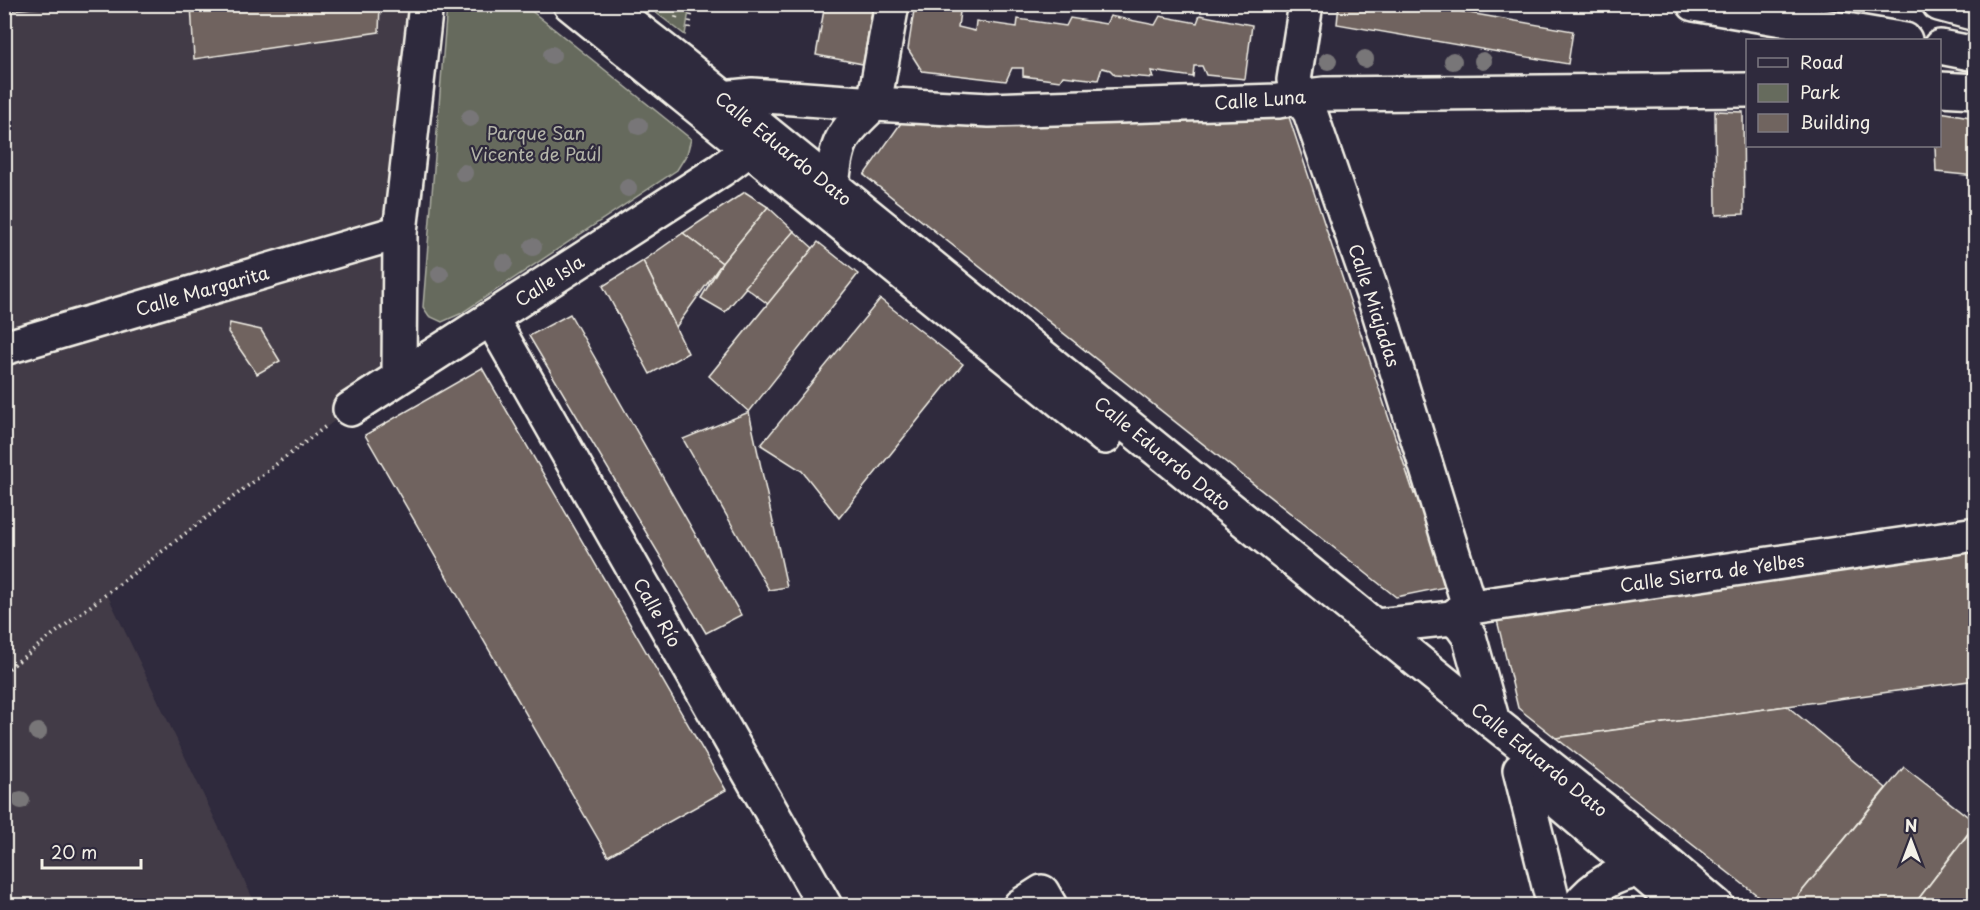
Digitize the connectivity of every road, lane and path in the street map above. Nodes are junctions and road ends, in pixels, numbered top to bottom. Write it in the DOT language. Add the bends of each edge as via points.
graph roads {
  1 [pos="426,4"];
  2 [pos="570,4"];
  3 [pos="605,4"];
  4 [pos="892,4"];
  5 [pos="1306,4"];
  6 [pos="1694,4"];
  7 [pos="1939,4"];
  8 [pos="1976,14"];
  9 [pos="1899,39"];
  10 [pos="1941,47"];
  11 [pos="1976,54"];
  12 [pos="1941,89"];
  13 [pos="1746,90"];
  14 [pos="1976,91"];
  15 [pos="1299,96"];
  16 [pos="722,98"];
  17 [pos="874,104"];
  18 [pos="748,150"];
  19 [pos="832,187"];
  20 [pos="400,232"];
  21 [pos="491,318"];
  22 [pos="4,348"];
  23 [pos="399,376"];
  24 [pos="350,409"];
  25 [pos="1976,534"];
  26 [pos="1459,613"];
  27 [pos="1377,626"];
  28 [pos="4,672"];
  29 [pos="1493,722"];
  30 [pos="1520,770"];
  31 [pos="1639,870"];
  32 [pos="825,906"];
  33 [pos="1020,906"];
  34 [pos="1050,906"];
  35 [pos="1554,906"];
  36 [pos="1578,906"];
  37 [pos="1681,906"];
  38 [pos="1717,906"];
  1 -- 20 [label="street"];
  2 -- 18 [label="street, Calle Eduardo Dato"];
  3 -- 16 [label="street, Calle Eduardo Dato"];
  4 -- 17 [label="street"];
  5 -- 15 [label="street, Calle Miajadas" via="1294,80"];
  6 -- 9 [label="street"];
  7 -- 8 [label="street"];
  10 -- 11 [label="street"];
  12 -- 14 [label="street"];
  13 -- 15 [label="street, Calle Luna"];
  15 -- 17 [label="street, Calle Luna" via="1278,101 989,110"];
  15 -- 26 [label="street, Calle Miajadas" via="1310,112 1378,309 1466,596"];
  16 -- 17 [label="street, Calle Luna" via="753,95"];
  16 -- 19 [label="street, Calle Eduardo Dato"];
  17 -- 19 [label="street" via="845,132 837,146"];
  18 -- 21 [label="street, Calle Isla"];
  18 -- 30 [label="street, Calle Eduardo Dato"];
  19 -- 27 [label="street, Calle Eduardo Dato"];
  20 -- 22 [label="street, Calle Margarita"];
  20 -- 23 [label="street"];
  21 -- 23 [label="street, Calle Isla"];
  21 -- 32 [label="street, Calle Río"];
  23 -- 24 [label="street, Calle Isla"];
  24 -- 28 [label="path"];
  25 -- 26 [label="street, Calle Sierra de Yelbes"];
  26 -- 27 [label="street, Calle Sierra de Yelbes"];
  26 -- 29 [label="street"];
  27 -- 29 [label="street, Calle Eduardo Dato"];
  29 -- 38 [label="street, Calle Eduardo Dato"];
  30 -- 31 [label="street, Calle Eduardo Dato"];
  30 -- 35 [label="street"];
  31 -- 36 [label="street" via="1618,874 1595,887"];
  31 -- 37 [label="street, Calle Eduardo Dato"];
  33 -- 34 [label="street" via="1042,892"];
}
